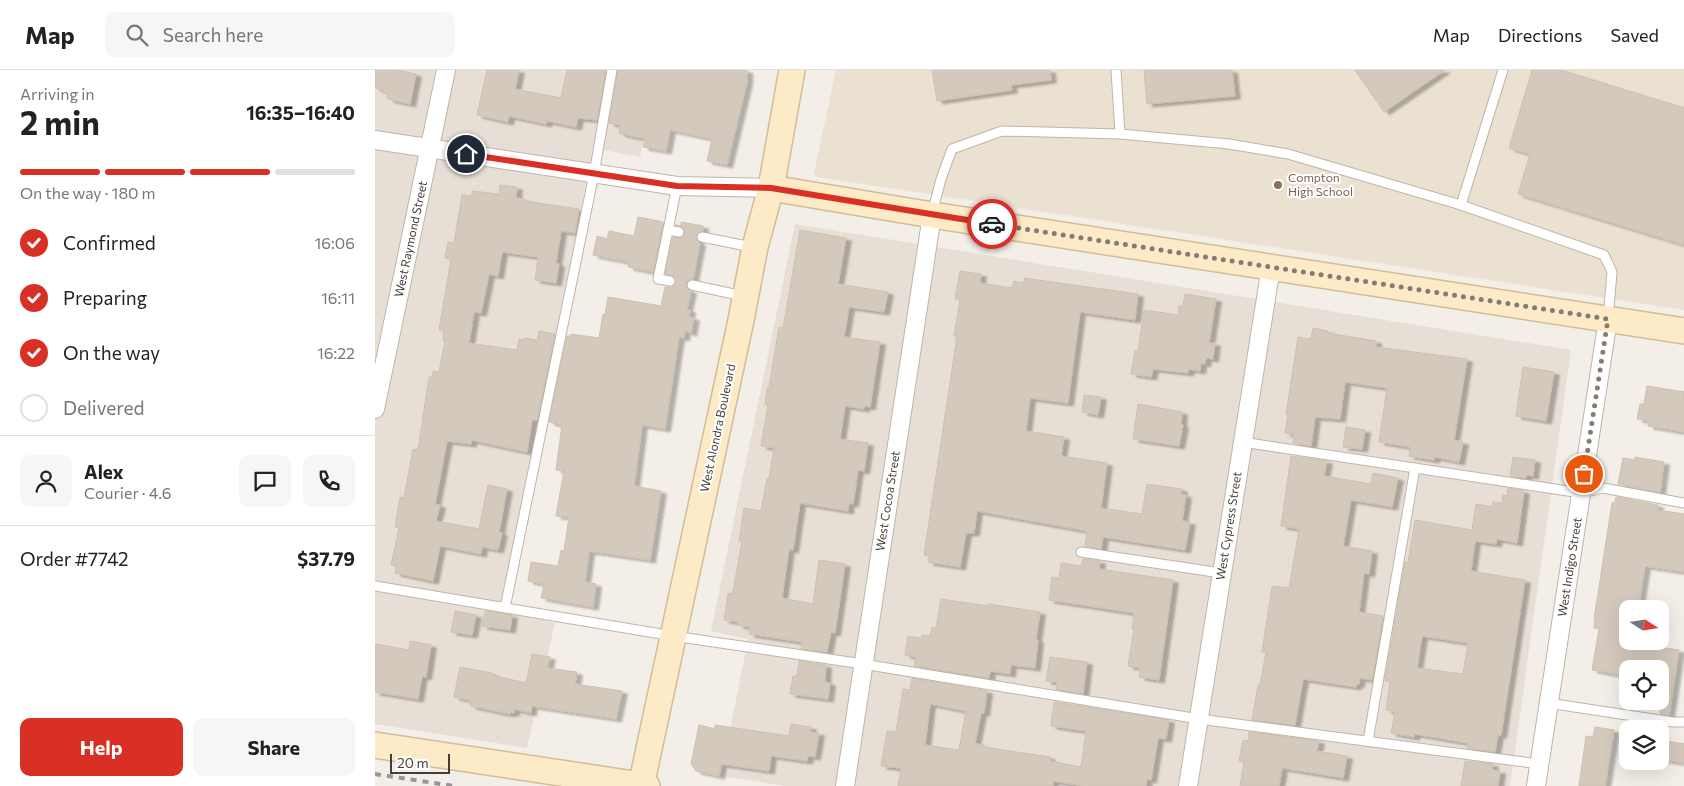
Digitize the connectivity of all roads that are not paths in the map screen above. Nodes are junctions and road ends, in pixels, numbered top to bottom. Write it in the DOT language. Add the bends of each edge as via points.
graph roads {
  1 [pos="446,70"];
  2 [pos="612,70"];
  3 [pos="792,70"];
  4 [pos="1116,70"];
  5 [pos="1503,70"];
  6 [pos="1120,134"];
  7 [pos="375,140"];
  8 [pos="430,148"];
  9 [pos="594,174"];
  10 [pos="677,186"];
  11 [pos="771,188"];
  12 [pos="1461,205"];
  13 [pos="932,215"];
  14 [pos="668,230"];
  15 [pos="679,232"];
  16 [pos="702,236"];
  17 [pos="755,247"];
  18 [pos="1271,267"];
  19 [pos="670,281"];
  20 [pos="692,286"];
  21 [pos="746,296"];
  22 [pos="1608,319"];
  23 [pos="1684,331"];
  24 [pos="375,409"];
  25 [pos="1242,442"];
  26 [pos="1415,468"];
  27 [pos="1581,493"];
  28 [pos="1684,502"];
  29 [pos="1081,552"];
  30 [pos="1221,573"];
  31 [pos="375,586"];
  32 [pos="505,608"];
  33 [pos="673,636"];
  34 [pos="863,664"];
  35 [pos="1548,703"];
  36 [pos="1199,719"];
  37 [pos="1684,722"];
  38 [pos="1368,741"];
  39 [pos="375,745"];
  40 [pos="1539,764"];
  41 [pos="643,786"];
  42 [pos="845,786"];
  43 [pos="1188,786"];
  44 [pos="1535,786"];
  1 -- 8 [label="street, West Raymond Street"];
  2 -- 9 [label="lane"];
  3 -- 11 [label="street, West Alondra Boulevard"];
  4 -- 6 [label="lane"];
  5 -- 12 [label="lane"];
  6 -- 12 [label="lane" via="1229,144 1288,154"];
  6 -- 13 [label="lane" via="1002,131 952,149"];
  7 -- 8 [label="street"];
  8 -- 9 [label="street"];
  8 -- 24 [label="street, West Raymond Street"];
  9 -- 10 [label="street"];
  9 -- 32 [label="lane"];
  10 -- 11 [label="street"];
  10 -- 14 [label="lane"];
  11 -- 13 [label="street"];
  11 -- 17 [label="street, West Alondra Boulevard"];
  12 -- 22 [label="lane" via="1604,255 1612,272"];
  13 -- 18 [label="street"];
  13 -- 34 [label="street, West Cocoa Street"];
  14 -- 15 [label="lane"];
  14 -- 19 [label="lane" via="658,279"];
  16 -- 17 [label="lane"];
  17 -- 21 [label="street, West Alondra Boulevard"];
  18 -- 22 [label="street"];
  18 -- 25 [label="street, West Cypress Street"];
  20 -- 21 [label="lane"];
  21 -- 33 [label="street, West Alondra Boulevard"];
  22 -- 23 [label="street"];
  22 -- 27 [label="street, West Indigo Street"];
  25 -- 26 [label="lane"];
  25 -- 30 [label="street, West Cypress Street"];
  26 -- 27 [label="lane"];
  26 -- 38 [label="lane"];
  27 -- 28 [label="lane" via="1603,488"];
  27 -- 35 [label="street, West Indigo Street"];
  29 -- 30 [label="lane"];
  30 -- 36 [label="street, West Cypress Street"];
  31 -- 32 [label="lane"];
  32 -- 33 [label="lane"];
  33 -- 34 [label="lane"];
  33 -- 41 [label="street, West Alondra Boulevard"];
  34 -- 36 [label="lane"];
  34 -- 42 [label="street, West Cocoa Street"];
  35 -- 37 [label="lane"];
  35 -- 40 [label="street, West Indigo Street"];
  36 -- 38 [label="lane"];
  36 -- 43 [label="street, West Cypress Street"];
  38 -- 40 [label="lane"];
  39 -- 41 [label="street"];
  40 -- 44 [label="street, West Indigo Street"];
}
